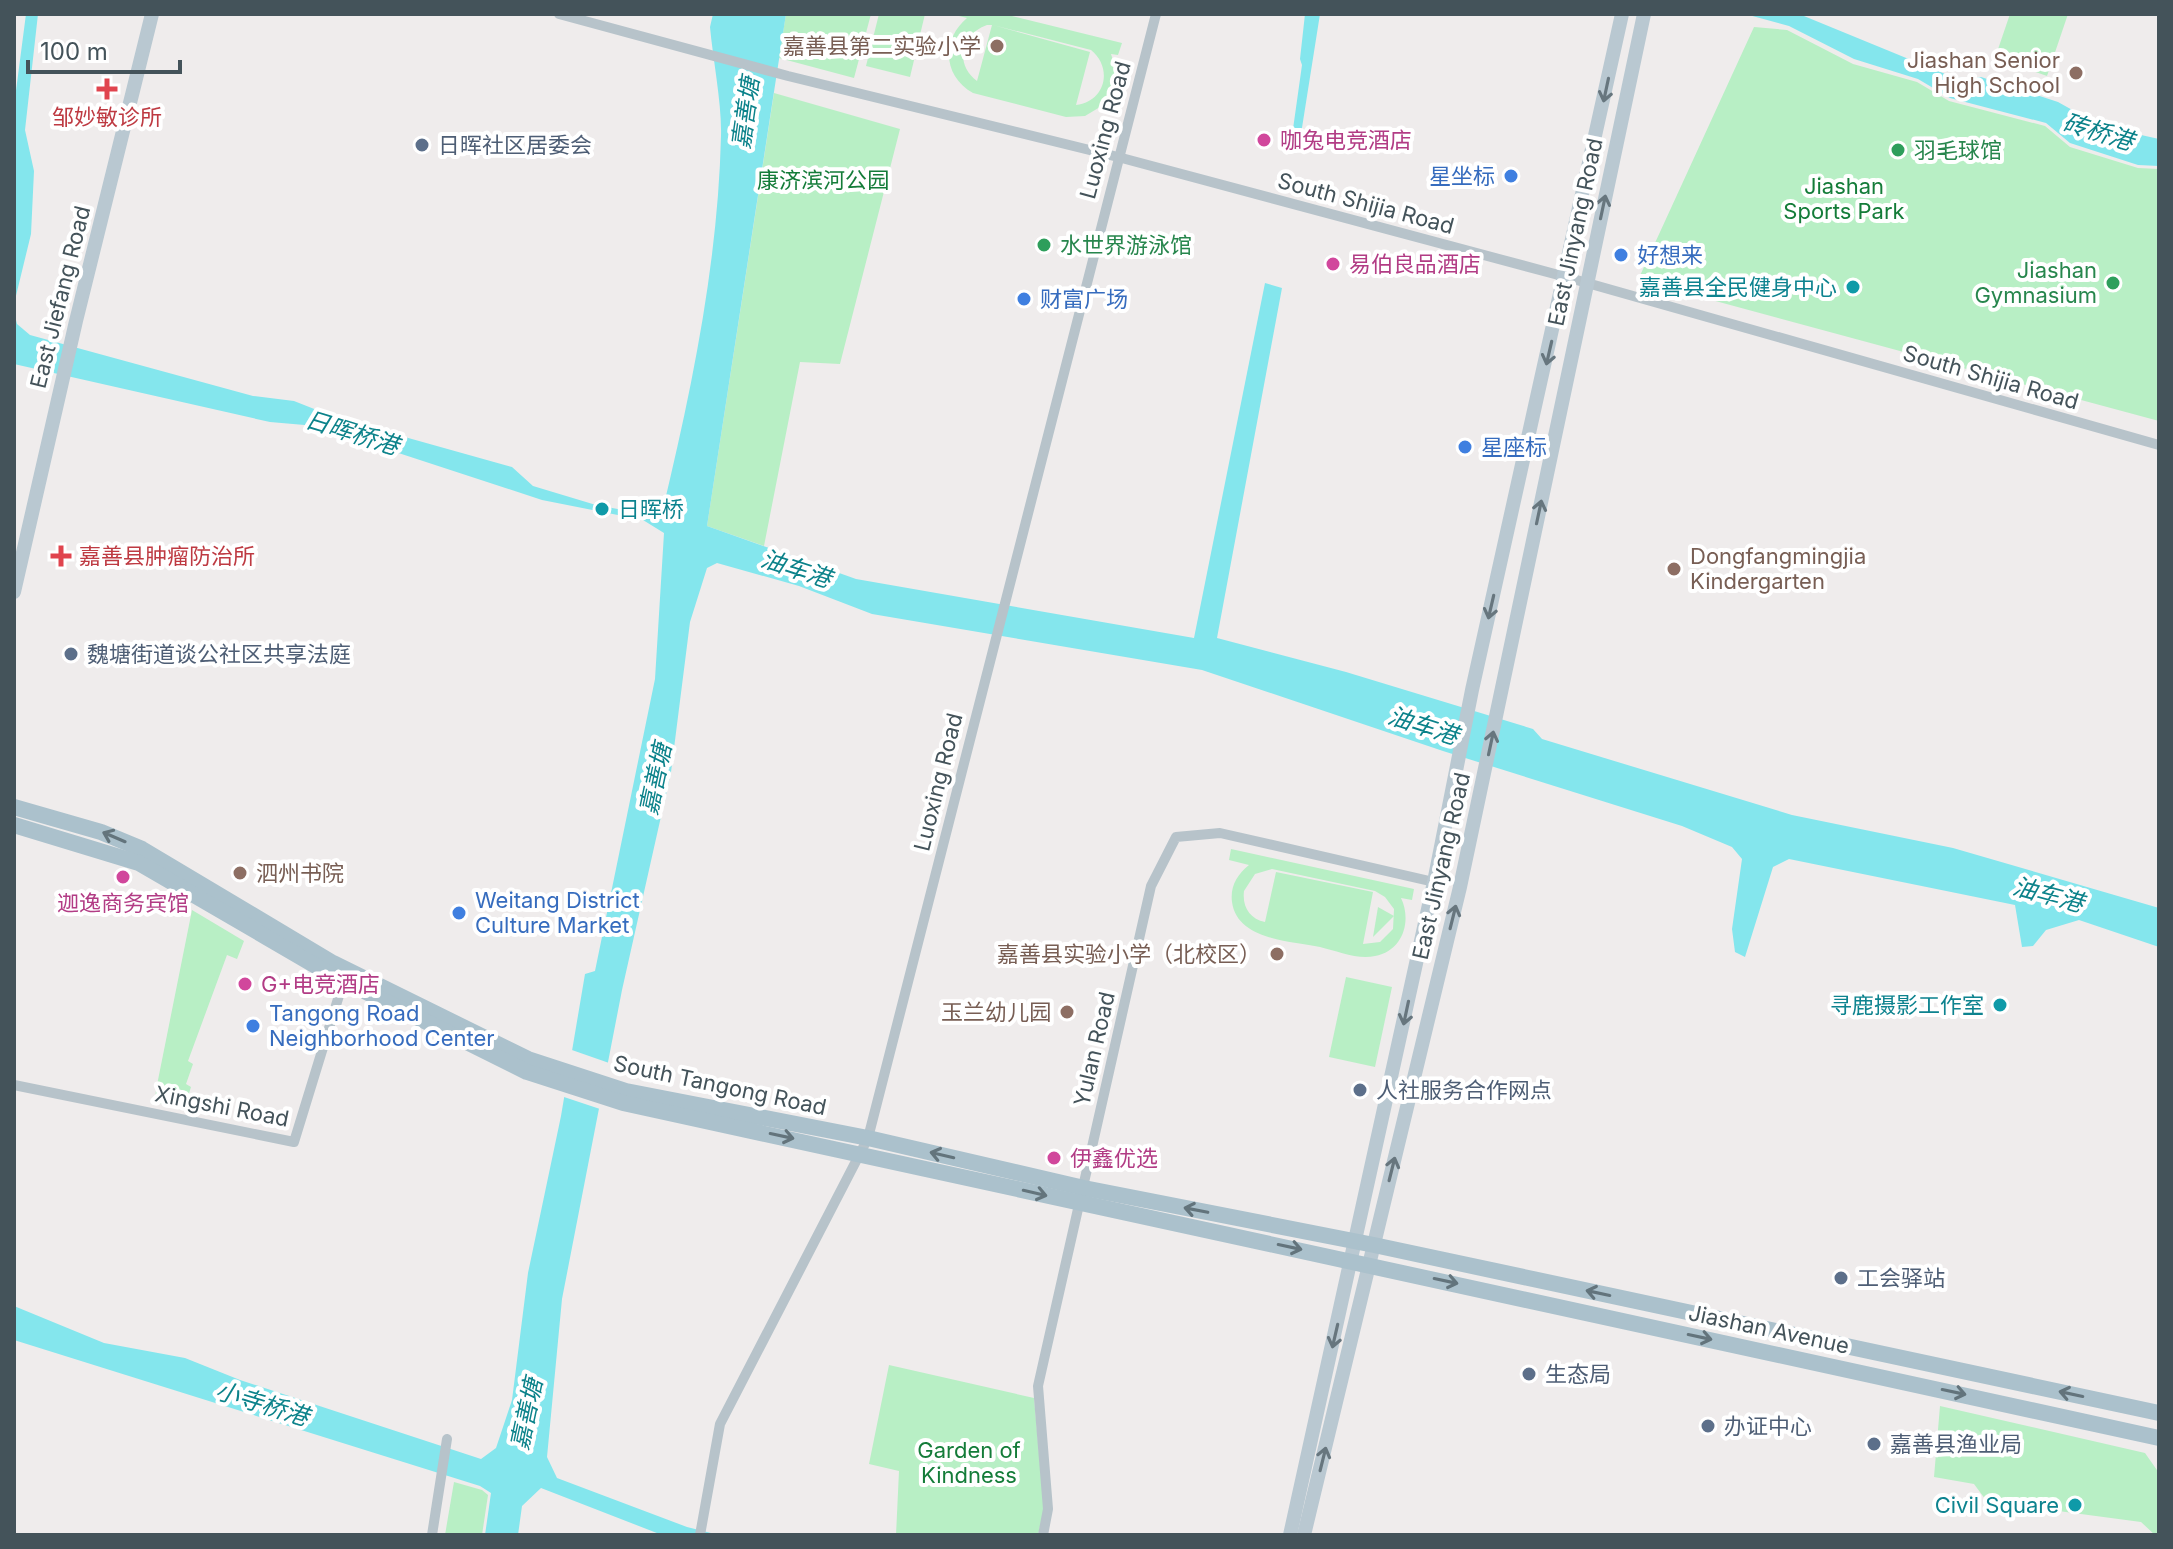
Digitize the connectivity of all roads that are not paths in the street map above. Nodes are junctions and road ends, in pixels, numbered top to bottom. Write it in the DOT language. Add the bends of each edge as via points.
graph roads {
  1 [pos="143,14"];
  2 [pos="152,14"];
  3 [pos="559,14"];
  4 [pos="1156,14"];
  5 [pos="1622,14"];
  6 [pos="1644,14"];
  7 [pos="1118,157"];
  8 [pos="1566,277"];
  9 [pos="1587,284"];
  10 [pos="71,320"];
  11 [pos="54,400"];
  12 [pos="2159,445"];
  13 [pos="14,550"];
  14 [pos="14,592"];
  15 [pos="14,807"];
  16 [pos="14,825"];
  17 [pos="1434,882"];
  18 [pos="346,976"];
  19 [pos="14,1085"];
  20 [pos="864,1145"];
  21 [pos="1082,1195"];
  22 [pos="1355,1241"];
  23 [pos="1374,1245"];
  24 [pos="1351,1260"];
  25 [pos="1370,1264"];
  26 [pos="2155,1410"];
  27 [pos="2158,1438"];
  28 [pos="447,1439"];
  29 [pos="701,1530"];
  30 [pos="432,1535"];
  31 [pos="1043,1535"];
  32 [pos="1290,1535"];
  33 [pos="1304,1535"];
  1 -- 10 [label="main road, East Jiefang Road"];
  2 -- 10 [label="main road, East Jiefang Road"];
  3 -- 7 [label="street, South Shijia Road"];
  4 -- 7 [label="street, Luoxing Road"];
  5 -- 8 [label="main road, East Jinyang Road, one-way"];
  9 -- 6 [label="main road, East Jinyang Road, one-way"];
  7 -- 8 [label="street, South Shijia Road"];
  7 -- 20 [label="street, Luoxing Road"];
  8 -- 9 [label="street, South Shijia Road"];
  8 -- 17 [label="main road, East Jinyang Road, one-way"];
  9 -- 12 [label="street, South Shijia Road"];
  23 -- 9 [label="main road, East Jinyang Road, one-way" via="1457,901"];
  10 -- 11 [label="main road, East Jiefang Road"];
  11 -- 13 [label="main road, East Jiefang Road"];
  11 -- 14 [label="main road, East Jiefang Road"];
  18 -- 15 [label="main road, South Tangong Road, one-way" via="142,849"];
  16 -- 18 [label="main road, South Tangong Road" via="139,863"];
  17 -- 21 [label="street, Yulan Road" via="1220,833 1176,837 1151,886"];
  17 -- 22 [label="main road, East Jinyang Road, one-way"];
  18 -- 19 [label="street, Xingshi Road" via="294,1142"];
  18 -- 20 [label="main road, South Tangong Road" via="528,1065 624,1097"];
  20 -- 21 [label="main road, South Tangong Road"];
  20 -- 29 [label="street, Luoxing Road" via="720,1424"];
  22 -- 21 [label="main road, South Tangong Road, one-way"];
  21 -- 24 [label="main road, South Tangong Road, one-way"];
  21 -- 31 [label="street, Yulan Road" via="1038,1386 1048,1509"];
  22 -- 23 [label="main road, South Tangong Road"];
  22 -- 24 [label="main road, East Jinyang Road"];
  23 -- 25 [label="main road, East Jinyang Road"];
  26 -- 23 [label="main road, Jiashan Avenue, one-way"];
  24 -- 25 [label="main road, South Tangong Road"];
  24 -- 32 [label="main road, East Jinyang Road, one-way"];
  25 -- 27 [label="main road, Jiashan Avenue, one-way"];
  33 -- 25 [label="main road, East Jinyang Road, one-way"];
  28 -- 30 [label="street"];
}
